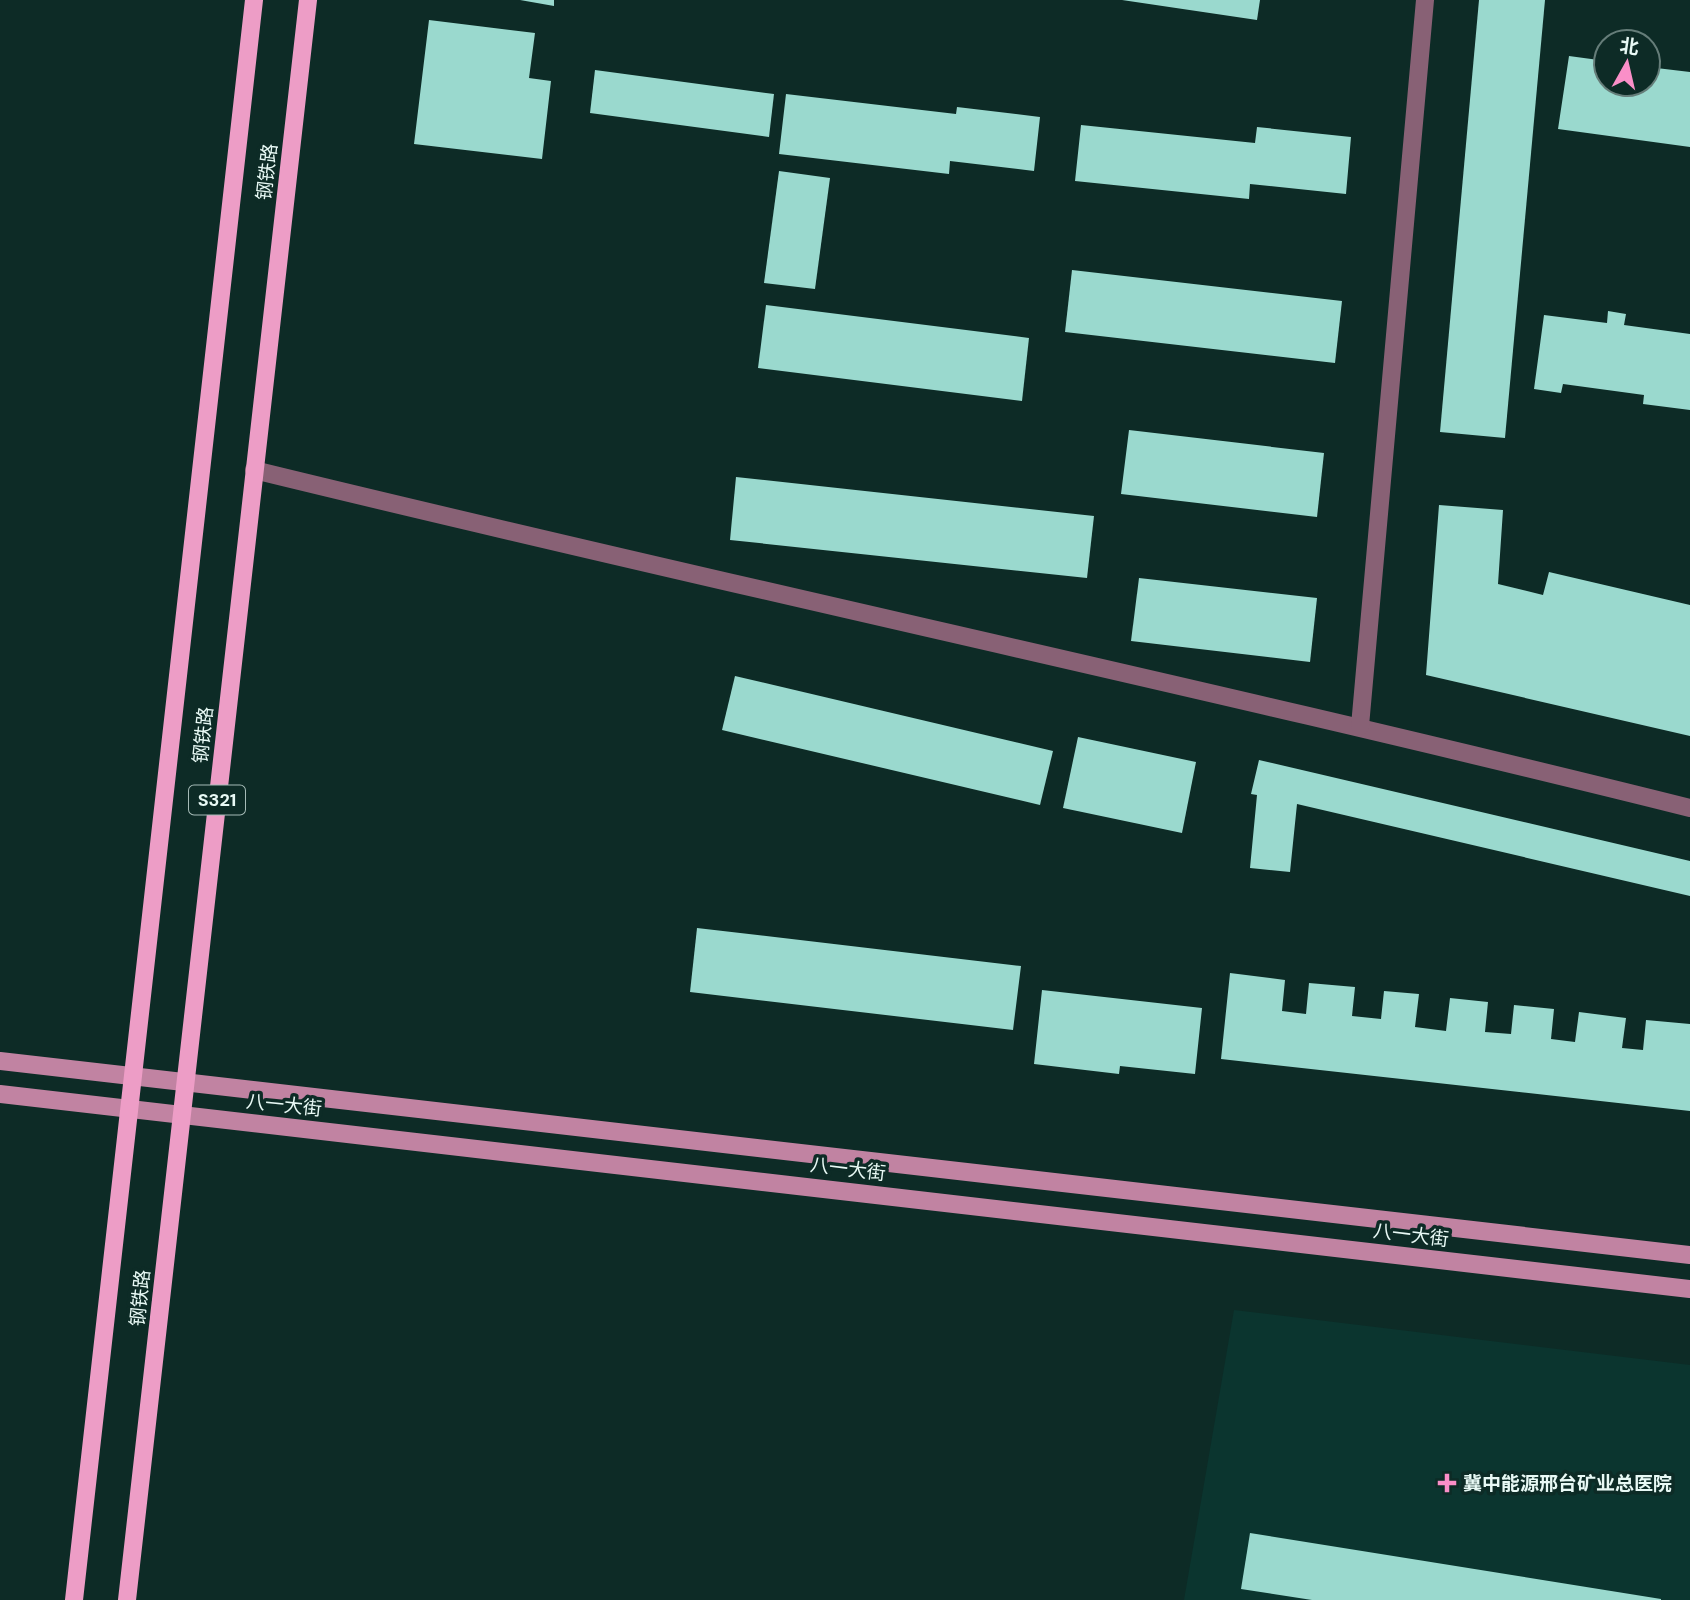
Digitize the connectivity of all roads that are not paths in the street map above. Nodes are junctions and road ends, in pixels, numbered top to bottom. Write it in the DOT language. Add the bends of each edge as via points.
graph roads {
  1 [pos="254,0"];
  2 [pos="308,0"];
  3 [pos="1425,0"];
  4 [pos="254,470"];
  5 [pos="1360,726"];
  6 [pos="1690,808"];
  7 [pos="0,1061"];
  8 [pos="132,1076"];
  9 [pos="185,1082"];
  10 [pos="0,1094"];
  11 [pos="128,1109"];
  12 [pos="181,1115"];
  13 [pos="1690,1255"];
  14 [pos="1690,1289"];
  15 [pos="74,1600"];
  16 [pos="127,1600"];
  1 -- 8 [label="main road, 钢铁路 / S321"];
  2 -- 4 [label="main road, 钢铁路 / S321"];
  3 -- 5 [label="street"];
  4 -- 5 [label="street" via="618,559"];
  4 -- 9 [label="main road, 钢铁路 / S321"];
  5 -- 6 [label="street"];
  7 -- 8 [label="street, 八一大街"];
  8 -- 9 [label="street, 八一大街"];
  8 -- 11 [label="main road, 钢铁路 / S321"];
  9 -- 12 [label="main road, 钢铁路 / S321"];
  9 -- 13 [label="street, 八一大街"];
  10 -- 11 [label="street, 八一大街"];
  11 -- 12 [label="street, 八一大街"];
  11 -- 15 [label="main road, 钢铁路 / S321"];
  12 -- 14 [label="street, 八一大街"];
  12 -- 16 [label="main road, 钢铁路 / S321"];
}
